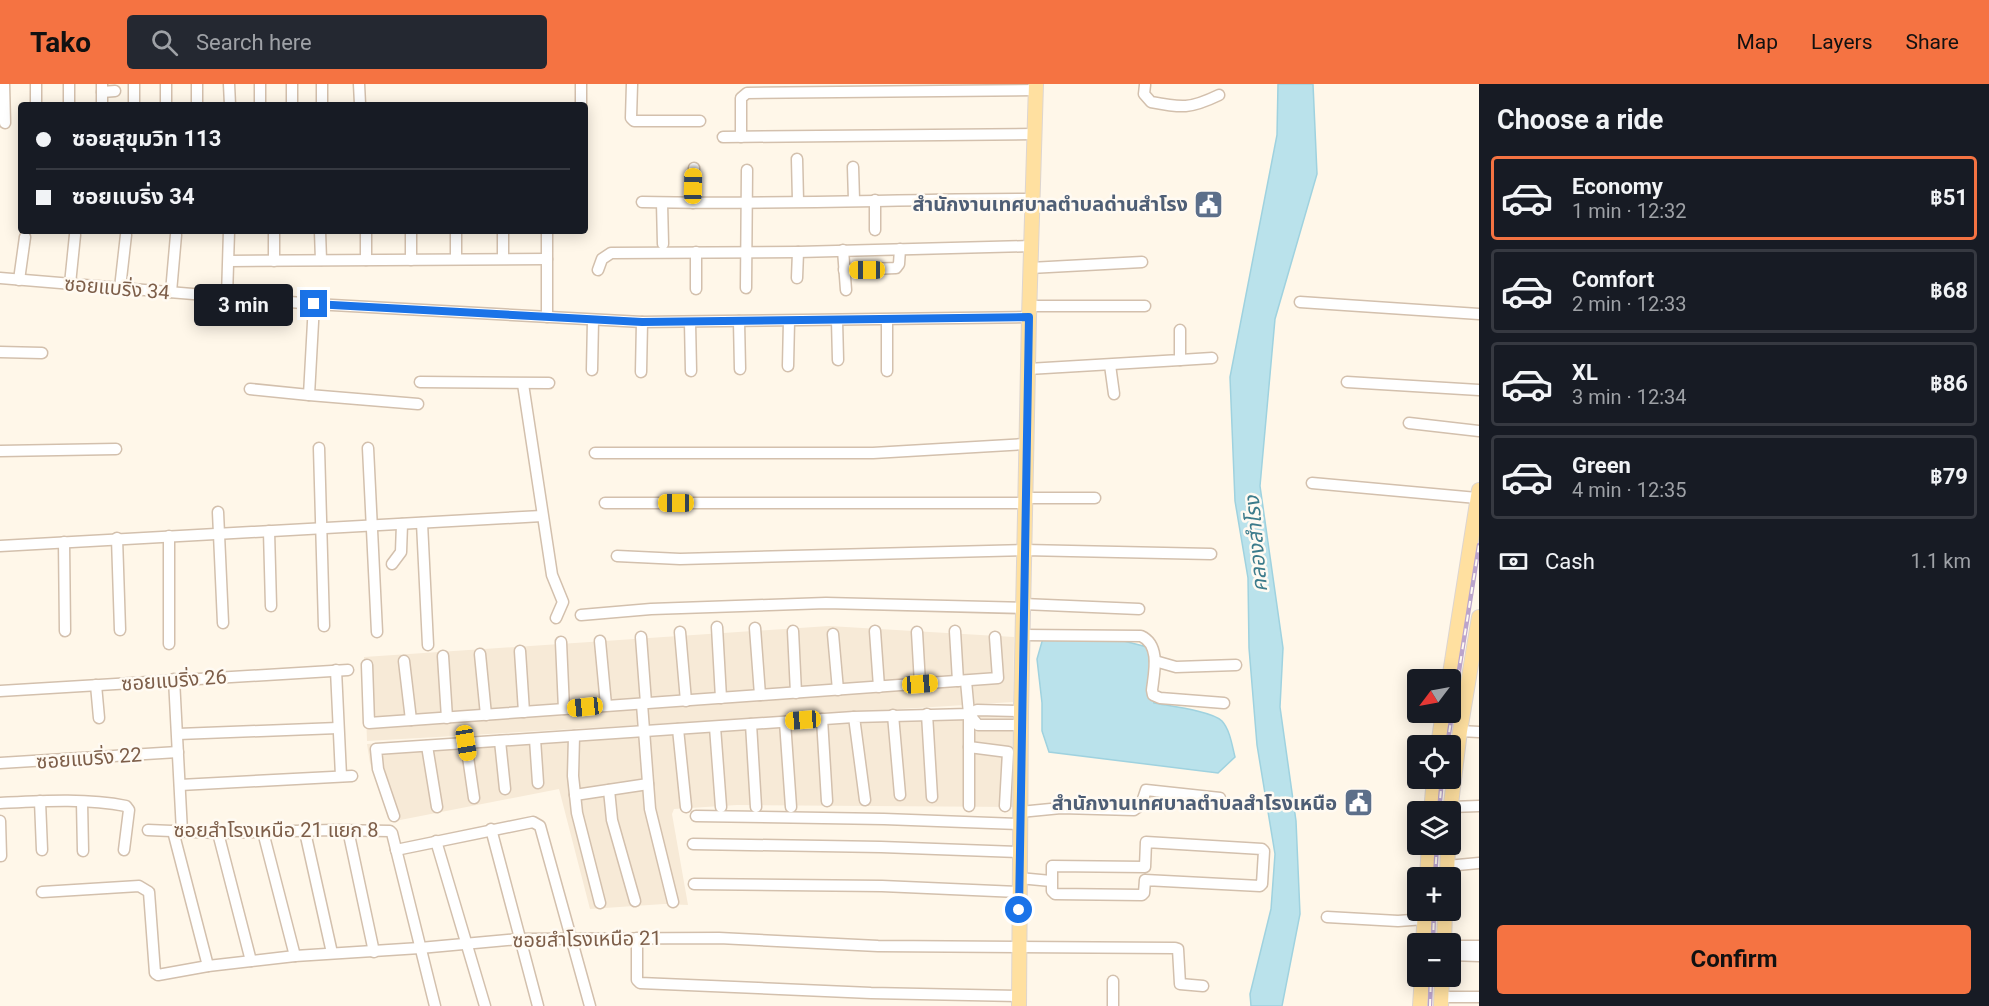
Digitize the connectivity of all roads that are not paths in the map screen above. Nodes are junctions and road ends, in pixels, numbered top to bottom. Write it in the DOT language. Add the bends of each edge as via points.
graph roads {
  1 [pos="4,84"];
  2 [pos="36,84"];
  3 [pos="69,84"];
  4 [pos="134,84"];
  5 [pos="166,84"];
  6 [pos="197,84"];
  7 [pos="229,84"];
  8 [pos="260,84"];
  9 [pos="292,84"];
  10 [pos="322,84"];
  11 [pos="358,84"];
  12 [pos="581,84"];
  13 [pos="632,84"];
  14 [pos="1144,85"];
  15 [pos="1036,87"];
  16 [pos="102,88"];
  17 [pos="116,91"];
  18 [pos="1219,95"];
  19 [pos="36,102"];
  20 [pos="69,102"];
  21 [pos="134,102"];
  22 [pos="166,102"];
  23 [pos="197,102"];
  24 [pos="230,102"];
  25 [pos="260,102"];
  26 [pos="292,102"];
  27 [pos="322,102"];
  28 [pos="360,102"];
  29 [pos="581,102"];
  30 [pos="700,121"];
  31 [pos="5,123"];
  32 [pos="1035,134"];
  33 [pos="723,137"];
  34 [pos="741,137"];
  35 [pos="797,159"];
  36 [pos="853,167"];
  37 [pos="694,168"];
  38 [pos="747,170"];
  39 [pos="1032,199"];
  40 [pos="854,200"];
  41 [pos="875,200"];
  42 [pos="798,201"];
  43 [pos="642,202"];
  44 [pos="662,203"];
  45 [pos="693,203"];
  46 [pos="746,204"];
  47 [pos="875,230"];
  48 [pos="229,234"];
  49 [pos="274,234"];
  50 [pos="320,234"];
  51 [pos="366,234"];
  52 [pos="411,234"];
  53 [pos="456,234"];
  54 [pos="503,234"];
  55 [pos="547,234"];
  56 [pos="75,235"];
  57 [pos="126,235"];
  58 [pos="176,235"];
  59 [pos="25,237"];
  60 [pos="663,244"];
  61 [pos="1031,246"];
  62 [pos="900,249"];
  63 [pos="843,250"];
  64 [pos="746,251"];
  65 [pos="696,252"];
  66 [pos="798,252"];
  67 [pos="503,258"];
  68 [pos="456,259"];
  69 [pos="547,259"];
  70 [pos="321,260"];
  71 [pos="366,260"];
  72 [pos="411,260"];
  73 [pos="229,261"];
  74 [pos="274,261"];
  75 [pos="1142,262"];
  76 [pos="1030,267"];
  77 [pos="598,270"];
  78 [pos="844,270"];
  79 [pos="0,278"];
  80 [pos="797,278"];
  81 [pos="20,280"];
  82 [pos="70,284"];
  83 [pos="120,288"];
  84 [pos="696,288"];
  85 [pos="746,288"];
  86 [pos="846,290"];
  87 [pos="171,292"];
  88 [pos="227,297"];
  89 [pos="1300,302"];
  90 [pos="314,304"];
  91 [pos="1145,306"];
  92 [pos="1029,312"];
  93 [pos="1479,314"];
  94 [pos="547,317"];
  95 [pos="593,320"];
  96 [pos="887,320"];
  97 [pos="740,321"];
  98 [pos="789,321"];
  99 [pos="837,321"];
  100 [pos="642,322"];
  101 [pos="690,322"];
  102 [pos="1180,330"];
  103 [pos="0,352"];
  104 [pos="42,353"];
  105 [pos="1212,358"];
  106 [pos="838,360"];
  107 [pos="1180,360"];
  108 [pos="1110,365"];
  109 [pos="788,366"];
  110 [pos="740,369"];
  111 [pos="1028,369"];
  112 [pos="592,370"];
  113 [pos="692,371"];
  114 [pos="887,371"];
  115 [pos="641,372"];
  116 [pos="420,382"];
  117 [pos="1347,382"];
  118 [pos="549,383"];
  119 [pos="523,384"];
  120 [pos="250,389"];
  121 [pos="1479,390"];
  122 [pos="1114,394"];
  123 [pos="309,395"];
  124 [pos="418,404"];
  125 [pos="1409,423"];
  126 [pos="1479,431"];
  127 [pos="1026,444"];
  128 [pos="319,448"];
  129 [pos="368,448"];
  130 [pos="116,450"];
  131 [pos="0,451"];
  132 [pos="595,453"];
  133 [pos="1312,483"];
  134 [pos="1478,494"];
  135 [pos="1095,498"];
  136 [pos="1025,500"];
  137 [pos="605,503"];
  138 [pos="218,512"];
  139 [pos="542,516"];
  140 [pos="422,522"];
  141 [pos="402,524"];
  142 [pos="372,526"];
  143 [pos="321,527"];
  144 [pos="269,531"];
  145 [pos="218,533"];
  146 [pos="169,536"];
  147 [pos="117,538"];
  148 [pos="64,542"];
  149 [pos="0,546"];
  150 [pos="1024,550"];
  151 [pos="1474,552"];
  152 [pos="1212,554"];
  153 [pos="617,556"];
  154 [pos="392,564"];
  155 [pos="271,606"];
  156 [pos="1023,606"];
  157 [pos="1139,609"];
  158 [pos="581,615"];
  159 [pos="1479,617"];
  160 [pos="556,618"];
  161 [pos="223,623"];
  162 [pos="324,626"];
  163 [pos="717,627"];
  164 [pos="755,628"];
  165 [pos="120,630"];
  166 [pos="793,631"];
  167 [pos="875,631"];
  168 [pos="955,631"];
  169 [pos="65,632"];
  170 [pos="377,632"];
  171 [pos="680,632"];
  172 [pos="917,632"];
  173 [pos="834,634"];
  174 [pos="1023,635"];
  175 [pos="995,637"];
  176 [pos="641,638"];
  177 [pos="1477,640"];
  178 [pos="600,641"];
  179 [pos="561,642"];
  180 [pos="169,644"];
  181 [pos="428,645"];
  182 [pos="520,651"];
  183 [pos="480,654"];
  184 [pos="443,656"];
  185 [pos="404,660"];
  186 [pos="1155,661"];
  187 [pos="367,665"];
  188 [pos="1236,665"];
  189 [pos="1451,669"];
  190 [pos="336,670"];
  191 [pos="348,670"];
  192 [pos="174,680"];
  193 [pos="962,681"];
  194 [pos="920,684"];
  195 [pos="96,685"];
  196 [pos="879,687"];
  197 [pos="838,690"];
  198 [pos="0,691"];
  199 [pos="796,693"];
  200 [pos="760,695"];
  201 [pos="721,698"];
  202 [pos="686,701"];
  203 [pos="1224,702"];
  204 [pos="644,704"];
  205 [pos="606,705"];
  206 [pos="564,709"];
  207 [pos="1021,711"];
  208 [pos="524,712"];
  209 [pos="927,714"];
  210 [pos="969,714"];
  211 [pos="486,715"];
  212 [pos="893,715"];
  213 [pos="854,717"];
  214 [pos="99,718"];
  215 [pos="447,718"];
  216 [pos="822,719"];
  217 [pos="411,720"];
  218 [pos="785,722"];
  219 [pos="751,724"];
  220 [pos="1021,725"];
  221 [pos="715,727"];
  222 [pos="338,728"];
  223 [pos="678,729"];
  224 [pos="1460,731"];
  225 [pos="644,732"];
  226 [pos="1479,732"];
  227 [pos="178,734"];
  228 [pos="574,736"];
  229 [pos="535,739"];
  230 [pos="500,741"];
  231 [pos="466,743"];
  232 [pos="427,746"];
  233 [pos="969,747"];
  234 [pos="178,752"];
  235 [pos="0,763"];
  236 [pos="538,783"];
  237 [pos="648,784"];
  238 [pos="180,785"];
  239 [pos="505,789"];
  240 [pos="609,790"];
  241 [pos="575,795"];
  242 [pos="900,795"];
  243 [pos="932,797"];
  244 [pos="474,798"];
  245 [pos="1220,798"];
  246 [pos="865,800"];
  247 [pos="40,801"];
  248 [pos="827,801"];
  249 [pos="1451,801"];
  250 [pos="82,802"];
  251 [pos="0,803"];
  252 [pos="969,806"];
  253 [pos="1005,806"];
  254 [pos="1479,806"];
  255 [pos="437,807"];
  256 [pos="686,807"];
  257 [pos="721,807"];
  258 [pos="756,807"];
  259 [pos="791,807"];
  260 [pos="1461,808"];
  261 [pos="394,816"];
  262 [pos="696,816"];
  263 [pos="1020,818"];
  264 [pos="0,821"];
  265 [pos="491,829"];
  266 [pos="148,830"];
  267 [pos="348,830"];
  268 [pos="177,832"];
  269 [pos="263,832"];
  270 [pos="305,832"];
  271 [pos="218,833"];
  272 [pos="436,841"];
  273 [pos="693,844"];
  274 [pos="396,849"];
  275 [pos="42,850"];
  276 [pos="124,850"];
  277 [pos="82,851"];
  278 [pos="1020,852"];
  279 [pos="1,856"];
  280 [pos="1479,863"];
  281 [pos="1145,867"];
  282 [pos="1461,868"];
  283 [pos="1051,880"];
  284 [pos="1145,880"];
  285 [pos="694,884"];
  286 [pos="1019,885"];
  287 [pos="42,892"];
  288 [pos="635,901"];
  289 [pos="672,902"];
  290 [pos="600,903"];
  291 [pos="1327,917"];
  292 [pos="1407,919"];
  293 [pos="572,938"];
  294 [pos="638,938"];
  295 [pos="519,939"];
  296 [pos="467,943"];
  297 [pos="1020,946"];
  298 [pos="1461,946"];
  299 [pos="1479,946"];
  300 [pos="420,948"];
  301 [pos="374,952"];
  302 [pos="332,953"];
  303 [pos="295,956"];
  304 [pos="1461,956"];
  305 [pos="1479,956"];
  306 [pos="251,961"];
  307 [pos="208,966"];
  308 [pos="1113,981"];
  309 [pos="1203,986"];
  310 [pos="1421,987"];
  311 [pos="1479,997"];
  312 [pos="1019,1001"];
  313 [pos="1441,1001"];
  314 [pos="435,1006"];
  315 [pos="485,1006"];
  316 [pos="538,1006"];
  317 [pos="590,1006"];
  318 [pos="1113,1006"];
  319 [pos="1420,1006"];
  1 -- 31 [label="street"];
  2 -- 19 [label="street"];
  3 -- 20 [label="street"];
  4 -- 21 [label="street"];
  5 -- 22 [label="street"];
  6 -- 23 [label="street"];
  7 -- 24 [label="street"];
  8 -- 25 [label="street"];
  9 -- 26 [label="street"];
  10 -- 27 [label="street"];
  11 -- 28 [label="street"];
  12 -- 29 [label="street"];
  13 -- 30 [label="street" via="634,121"];
  14 -- 18 [label="street" via="1144,94 1151,102 1181,108"];
  15 -- 32 [label="main road"];
  15 -- 34 [label="street" via="747,93 741,98"];
  16 -- 17 [label="street"];
  32 -- 34 [label="street"];
  32 -- 39 [label="main road"];
  33 -- 34 [label="street"];
  35 -- 42 [label="street"];
  36 -- 40 [label="street"];
  37 -- 45 [label="street"];
  38 -- 46 [label="street"];
  39 -- 41 [label="street"];
  39 -- 61 [label="main road"];
  40 -- 41 [label="street"];
  40 -- 42 [label="street"];
  41 -- 47 [label="street"];
  42 -- 46 [label="street"];
  43 -- 44 [label="street"];
  44 -- 45 [label="street"];
  44 -- 60 [label="street"];
  45 -- 46 [label="street"];
  46 -- 64 [label="street"];
  48 -- 73 [label="street"];
  49 -- 74 [label="street"];
  50 -- 70 [label="street"];
  51 -- 71 [label="street"];
  52 -- 72 [label="street"];
  53 -- 68 [label="street"];
  54 -- 67 [label="street"];
  55 -- 69 [label="street"];
  56 -- 82 [label="street"];
  57 -- 83 [label="street"];
  58 -- 87 [label="street"];
  59 -- 81 [label="street"];
  61 -- 62 [label="street"];
  61 -- 76 [label="main road"];
  62 -- 63 [label="street"];
  62 -- 78 [label="street" via="896,268"];
  63 -- 66 [label="street"];
  63 -- 78 [label="street"];
  64 -- 65 [label="street"];
  64 -- 66 [label="street"];
  64 -- 85 [label="street"];
  65 -- 77 [label="street" via="610,253 602,259"];
  65 -- 84 [label="street"];
  66 -- 80 [label="street"];
  67 -- 68 [label="street"];
  67 -- 69 [label="street"];
  68 -- 72 [label="street"];
  69 -- 94 [label="street"];
  70 -- 71 [label="street"];
  70 -- 74 [label="street"];
  71 -- 72 [label="street"];
  73 -- 74 [label="street"];
  73 -- 88 [label="street"];
  75 -- 76 [label="street"];
  76 -- 92 [label="main road"];
  78 -- 86 [label="street"];
  79 -- 81 [label="street, ซอยแบริ่ง 34"];
  81 -- 82 [label="street, ซอยแบริ่ง 34"];
  82 -- 83 [label="street, ซอยแบริ่ง 34"];
  83 -- 87 [label="street, ซอยแบริ่ง 34"];
  87 -- 88 [label="street, ซอยแบริ่ง 34"];
  88 -- 90 [label="street, ซอยแบริ่ง 34"];
  89 -- 93 [label="street"];
  90 -- 94 [label="street, ซอยแบริ่ง 34"];
  90 -- 123 [label="street"];
  91 -- 92 [label="street, ซอยแบริ่ง 34"];
  92 -- 96 [label="street, ซอยแบริ่ง 34"];
  92 -- 111 [label="main road"];
  94 -- 95 [label="street, ซอยแบริ่ง 34"];
  95 -- 100 [label="street, ซอยแบริ่ง 34"];
  95 -- 112 [label="street"];
  96 -- 99 [label="street, ซอยแบริ่ง 34"];
  96 -- 114 [label="street"];
  97 -- 98 [label="street, ซอยแบริ่ง 34"];
  97 -- 101 [label="street, ซอยแบริ่ง 34"];
  97 -- 110 [label="street"];
  98 -- 99 [label="street, ซอยแบริ่ง 34"];
  98 -- 109 [label="street"];
  99 -- 106 [label="street"];
  100 -- 101 [label="street, ซอยแบริ่ง 34"];
  100 -- 115 [label="street"];
  101 -- 113 [label="street"];
  102 -- 107 [label="street"];
  103 -- 104 [label="street"];
  105 -- 107 [label="street"];
  107 -- 108 [label="street"];
  108 -- 111 [label="street"];
  108 -- 122 [label="street"];
  111 -- 127 [label="main road"];
  116 -- 119 [label="street"];
  117 -- 121 [label="street"];
  118 -- 119 [label="street"];
  119 -- 139 [label="street"];
  120 -- 123 [label="street"];
  123 -- 124 [label="street"];
  125 -- 126 [label="street"];
  127 -- 132 [label="street" via="873,453"];
  127 -- 136 [label="main road"];
  128 -- 143 [label="street"];
  129 -- 142 [label="street"];
  130 -- 131 [label="street"];
  133 -- 134 [label="street"];
  134 -- 151 [label="main road"];
  135 -- 136 [label="street"];
  136 -- 137 [label="street"];
  136 -- 150 [label="main road"];
  138 -- 145 [label="street"];
  139 -- 140 [label="street"];
  139 -- 160 [label="street" via="552,574 562,602"];
  140 -- 141 [label="street"];
  140 -- 181 [label="street"];
  141 -- 142 [label="street"];
  141 -- 154 [label="street" via="401,552"];
  142 -- 143 [label="street"];
  142 -- 170 [label="street"];
  143 -- 144 [label="street"];
  143 -- 162 [label="street"];
  144 -- 145 [label="street"];
  144 -- 155 [label="street"];
  145 -- 146 [label="street"];
  145 -- 161 [label="street"];
  146 -- 147 [label="street"];
  146 -- 180 [label="street"];
  147 -- 148 [label="street"];
  147 -- 165 [label="street"];
  148 -- 149 [label="street"];
  148 -- 169 [label="street"];
  150 -- 152 [label="street"];
  150 -- 153 [label="street" via="680,559"];
  150 -- 156 [label="main road"];
  151 -- 189 [label="main road"];
  156 -- 157 [label="street"];
  156 -- 158 [label="street" via="826,603"];
  156 -- 174 [label="main road"];
  159 -- 177 [label="main road"];
  163 -- 201 [label="street"];
  164 -- 200 [label="street"];
  166 -- 199 [label="street"];
  167 -- 196 [label="street"];
  168 -- 193 [label="street"];
  171 -- 202 [label="street"];
  172 -- 194 [label="street"];
  173 -- 197 [label="street"];
  174 -- 186 [label="street" via="1141,636 1152,646"];
  174 -- 207 [label="main road"];
  175 -- 193 [label="street" via="998,678"];
  176 -- 204 [label="street"];
  177 -- 224 [label="main road"];
  178 -- 205 [label="street"];
  179 -- 206 [label="street"];
  182 -- 208 [label="street"];
  183 -- 211 [label="street"];
  184 -- 215 [label="street"];
  185 -- 217 [label="street"];
  186 -- 188 [label="street" via="1176,667"];
  186 -- 203 [label="street" via="1155,697"];
  187 -- 217 [label="street" via="369,723"];
  190 -- 191 [label="street, ซอยแบริ่ง 26"];
  190 -- 192 [label="street, ซอยแบริ่ง 26"];
  190 -- 222 [label="street"];
  192 -- 195 [label="street, ซอยแบริ่ง 26"];
  192 -- 227 [label="street"];
  193 -- 194 [label="street"];
  193 -- 210 [label="street"];
  194 -- 196 [label="street"];
  195 -- 198 [label="street, ซอยแบริ่ง 26"];
  195 -- 214 [label="street"];
  196 -- 197 [label="street"];
  197 -- 199 [label="street"];
  199 -- 200 [label="street"];
  200 -- 201 [label="street"];
  201 -- 202 [label="street"];
  202 -- 204 [label="street"];
  204 -- 205 [label="street"];
  204 -- 225 [label="street"];
  205 -- 206 [label="street"];
  206 -- 208 [label="street"];
  207 -- 210 [label="street" via="977,710"];
  207 -- 220 [label="main road"];
  208 -- 211 [label="street"];
  209 -- 210 [label="street"];
  209 -- 212 [label="street"];
  209 -- 243 [label="street"];
  210 -- 220 [label="street" via="978,725"];
  210 -- 233 [label="street"];
  211 -- 215 [label="street"];
  212 -- 213 [label="street"];
  212 -- 242 [label="street"];
  213 -- 216 [label="street"];
  213 -- 246 [label="street"];
  215 -- 217 [label="street"];
  216 -- 218 [label="street"];
  216 -- 248 [label="street"];
  218 -- 219 [label="street"];
  218 -- 259 [label="street"];
  219 -- 221 [label="street"];
  219 -- 258 [label="street"];
  220 -- 263 [label="main road"];
  221 -- 223 [label="street"];
  221 -- 257 [label="street"];
  222 -- 227 [label="street"];
  222 -- 238 [label="street" via="347,776"];
  223 -- 225 [label="street"];
  223 -- 256 [label="street"];
  224 -- 226 [label="street"];
  224 -- 249 [label="main road"];
  225 -- 228 [label="street"];
  225 -- 237 [label="street"];
  227 -- 234 [label="street"];
  228 -- 229 [label="street"];
  228 -- 241 [label="street"];
  229 -- 230 [label="street"];
  229 -- 236 [label="street"];
  230 -- 231 [label="street"];
  230 -- 239 [label="street"];
  231 -- 232 [label="street"];
  231 -- 244 [label="street"];
  232 -- 255 [label="street"];
  232 -- 261 [label="street" via="376,749 378,769"];
  233 -- 252 [label="street"];
  233 -- 253 [label="street" via="1008,752"];
  234 -- 235 [label="street, ซอยแบริ่ง 22"];
  234 -- 238 [label="street"];
  237 -- 240 [label="street"];
  237 -- 289 [label="street" via="650,809"];
  238 -- 268 [label="street"];
  240 -- 241 [label="street"];
  240 -- 288 [label="street" via="612,820"];
  241 -- 290 [label="street"];
  245 -- 263 [label="street" via="1146,790 1141,805 1134,810 1061,808"];
  247 -- 250 [label="street"];
  247 -- 251 [label="street"];
  247 -- 275 [label="street"];
  250 -- 276 [label="street" via="128,808"];
  250 -- 277 [label="street"];
  254 -- 260 [label="street"];
  262 -- 263 [label="street"];
  263 -- 278 [label="main road"];
  264 -- 279 [label="street"];
  265 -- 272 [label="street"];
  265 -- 293 [label="street" via="533,822 540,826"];
  265 -- 295 [label="street"];
  266 -- 268 [label="street, ซอยสำโรงเหนือ 21 แยก 8"];
  267 -- 270 [label="street, ซอยสำโรงเหนือ 21 แยก 8"];
  267 -- 274 [label="street, ซอยสำโรงเหนือ 21 แยก 8" via="388,830"];
  267 -- 301 [label="street"];
  268 -- 271 [label="street, ซอยสำโรงเหนือ 21 แยก 8"];
  268 -- 307 [label="street"];
  269 -- 270 [label="street, ซอยสำโรงเหนือ 21 แยก 8"];
  269 -- 271 [label="street, ซอยสำโรงเหนือ 21 แยก 8"];
  269 -- 303 [label="street"];
  270 -- 302 [label="street"];
  271 -- 306 [label="street"];
  272 -- 274 [label="street"];
  272 -- 296 [label="street"];
  273 -- 278 [label="street"];
  274 -- 300 [label="street, ซอยสำโรงเหนือ 21 แยก 8"];
  278 -- 286 [label="main road"];
  280 -- 282 [label="street"];
  281 -- 283 [label="street" via="1055,866 1051,868"];
  281 -- 284 [label="street"];
  281 -- 284 [label="street" via="1148,842 1264,851 1260,886"];
  283 -- 284 [label="street" via="1055,894 1142,895"];
  283 -- 286 [label="street"];
  285 -- 286 [label="street"];
  286 -- 297 [label="main road"];
  287 -- 307 [label="street, ซอยสำโรงเหนือ 21" via="139,886 147,890 150,901 156,974"];
  291 -- 292 [label="street"];
  293 -- 294 [label="street, ซอยสำโรงเหนือ 21"];
  293 -- 295 [label="street, ซอยสำโรงเหนือ 21"];
  293 -- 317 [label="street"];
  294 -- 297 [label="street, ซอยสำโรงเหนือ 21"];
  294 -- 312 [label="street" via="640,983"];
  295 -- 296 [label="street, ซอยสำโรงเหนือ 21"];
  295 -- 316 [label="street"];
  296 -- 300 [label="street, ซอยสำโรงเหนือ 21"];
  296 -- 315 [label="street"];
  297 -- 309 [label="street, ซอยสำโรงเหนือ 21" via="1175,948 1180,984"];
  297 -- 312 [label="main road"];
  298 -- 299 [label="street"];
  300 -- 301 [label="street, ซอยสำโรงเหนือ 21"];
  300 -- 314 [label="street, ซอยสำโรงเหนือ 21 แยก 8"];
  301 -- 302 [label="street, ซอยสำโรงเหนือ 21"];
  302 -- 303 [label="street, ซอยสำโรงเหนือ 21"];
  303 -- 306 [label="street, ซอยสำโรงเหนือ 21"];
  304 -- 305 [label="street"];
  306 -- 307 [label="street, ซอยสำโรงเหนือ 21"];
  308 -- 318 [label="street"];
  310 -- 319 [label="main road"];
  311 -- 313 [label="street"];
}
